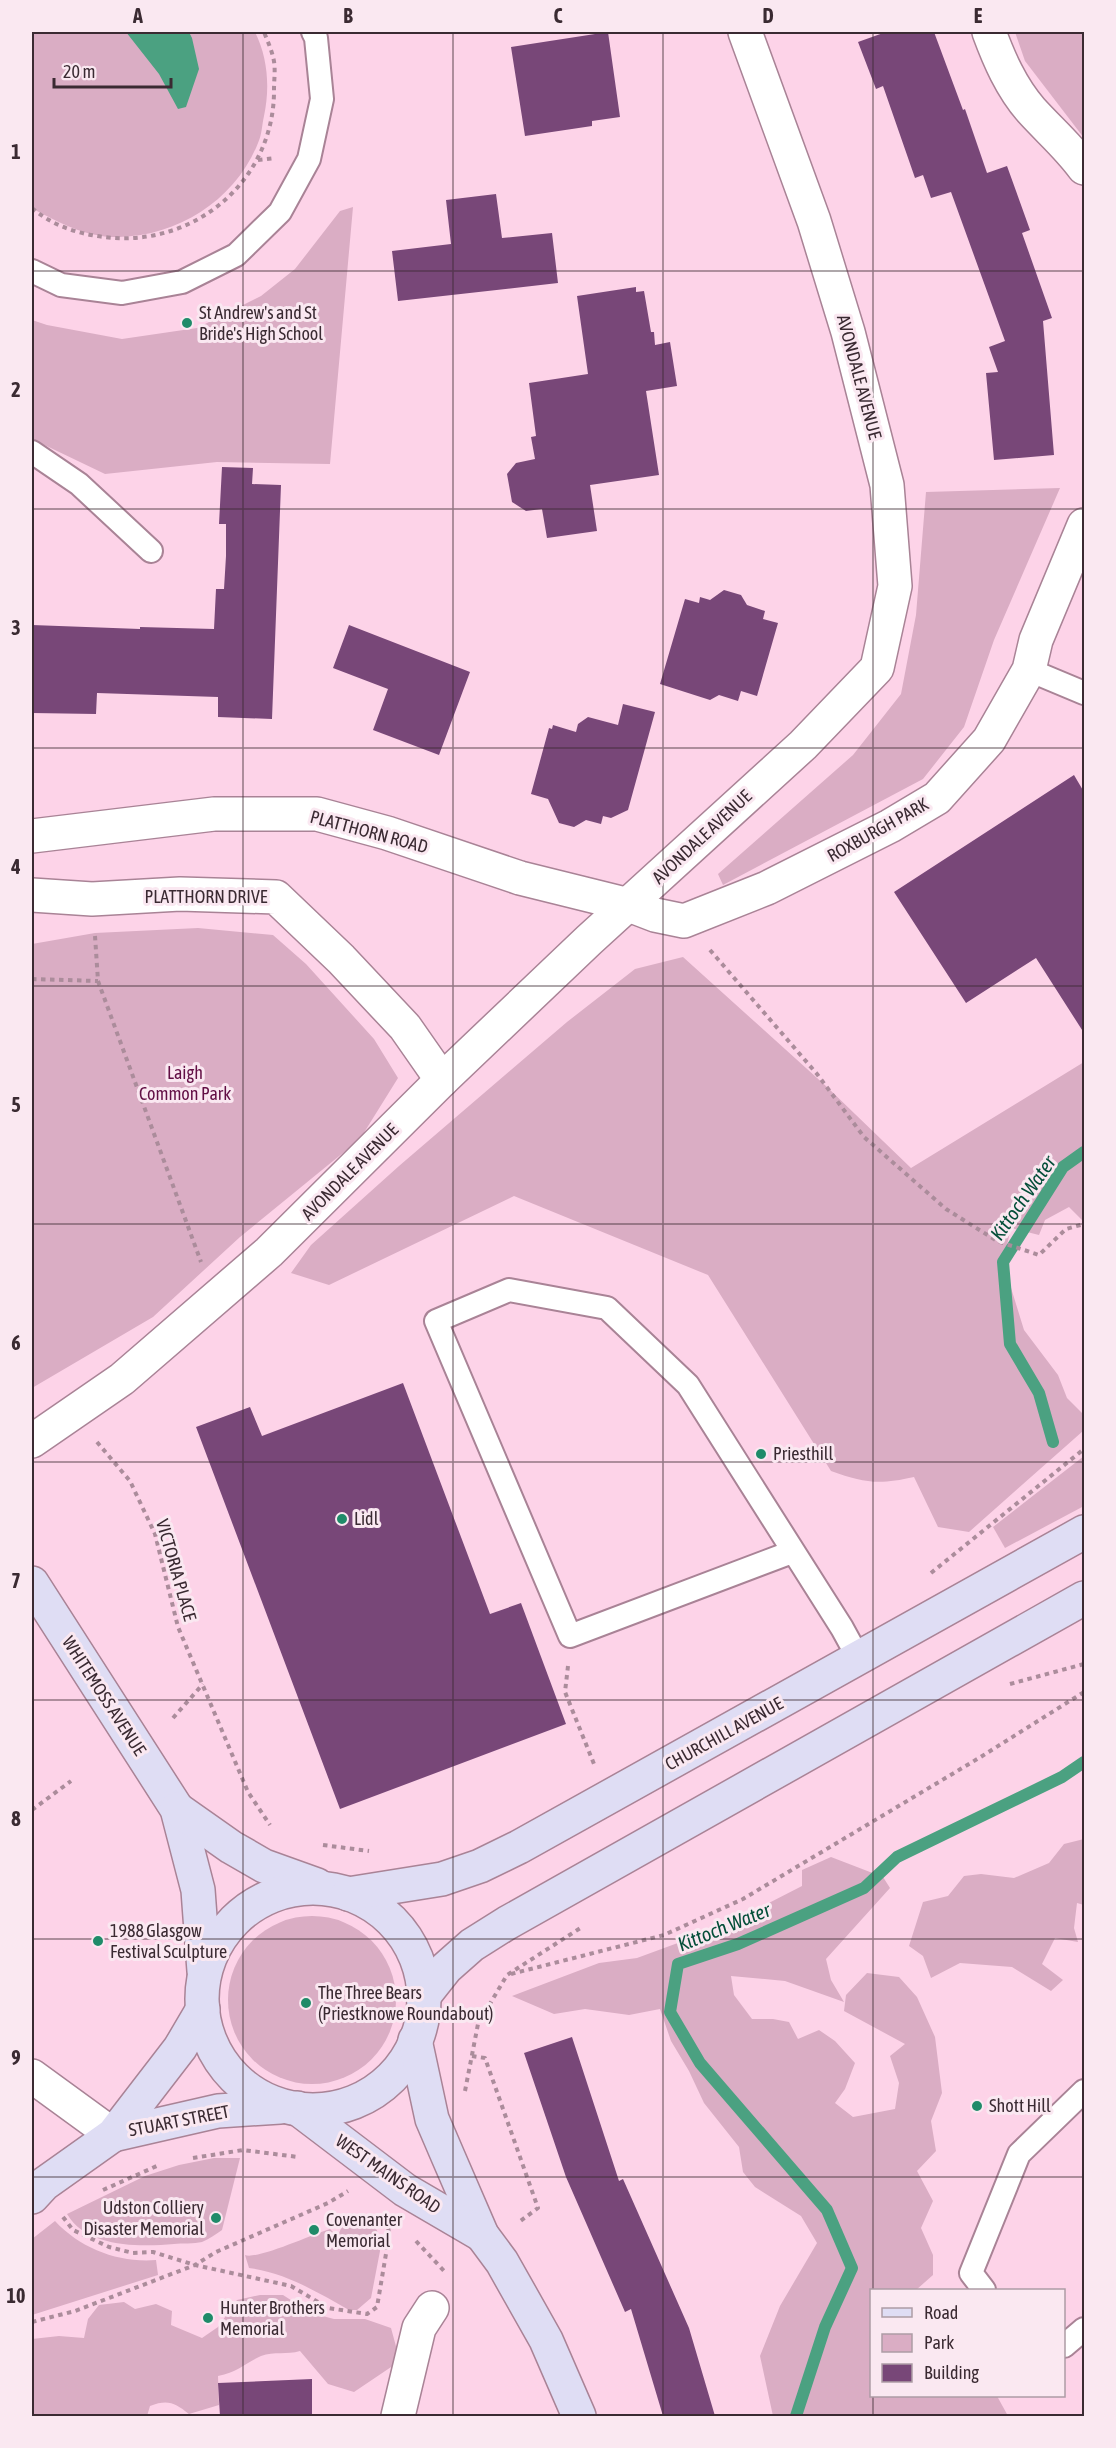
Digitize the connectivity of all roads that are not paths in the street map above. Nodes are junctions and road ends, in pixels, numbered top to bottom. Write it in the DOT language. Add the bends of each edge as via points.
graph roads {
  1 [pos="313,32"];
  2 [pos="745,32"];
  3 [pos="989,32"];
  4 [pos="1084,168"];
  5 [pos="32,271"];
  6 [pos="32,452"];
  7 [pos="1084,525"];
  8 [pos="151,551"];
  9 [pos="1029,670"];
  10 [pos="1084,693"];
  11 [pos="32,836"];
  12 [pos="32,895"];
  13 [pos="629,905"];
  14 [pos="442,1080"];
  15 [pos="32,1441"];
  16 [pos="1084,1532"];
  17 [pos="792,1552"];
  18 [pos="32,1583"];
  19 [pos="1084,1598"];
  20 [pos="859,1659"];
  21 [pos="177,1809"];
  22 [pos="337,1891"];
  23 [pos="205,1976"];
  24 [pos="423,1997"];
  25 [pos="203,2010"];
  26 [pos="415,2040"];
  27 [pos="32,2076"];
  28 [pos="1084,2091"];
  29 [pos="289,2107"];
  30 [pos="113,2135"];
  31 [pos="38,2191"];
  32 [pos="482,2235"];
  33 [pos="983,2289"];
  34 [pos="432,2308"];
  35 [pos="1084,2329"];
  36 [pos="1065,2345"];
  37 [pos="398,2416"];
  38 [pos="579,2416"];
  1 -- 5 [label="lane" via="322,99 309,159 280,212 236,255 182,282 122,293 61,285"];
  2 -- 13 [label="street, AVONDALE AVENUE" via="814,220 848,332 887,485 895,586 877,668 803,745"];
  3 -- 4 [label="street" via="1000,63 1030,109 1069,147"];
  6 -- 8 [label="lane" via="80,484"];
  7 -- 9 [label="street, ROXBURGH PARK" via="1036,639"];
  9 -- 10 [label="lane"];
  9 -- 13 [label="street, ROXBURGH PARK" via="989,740 937,798 890,826 767,888 684,921"];
  11 -- 13 [label="street, PLATTHORN ROAD" via="214,814 317,814 520,878"];
  12 -- 14 [label="street, PLATTHORN DRIVE" via="92,899 180,894 276,897 341,958 405,1027"];
  13 -- 14 [label="street, AVONDALE AVENUE"];
  14 -- 15 [label="street, AVONDALE AVENUE" via="269,1252 122,1379"];
  16 -- 20 [label="street, CHURCHILL AVENUE"];
  17 -- 17 [label="lane" via="688,1385 607,1308 509,1290 436,1321 570,1636"];
  17 -- 20 [label="lane"];
  18 -- 21 [label="street, WHITEMOSS AVENUE"];
  19 -- 24 [label="street" via="507,1923 472,1945 446,1968"];
  20 -- 22 [label="street, CHURCHILL AVENUE" via="480,1866 442,1879"];
  21 -- 22 [label="street, WHITEMOSS AVENUE" via="264,1866"];
  21 -- 23 [label="street, WHITEMOSS AVENUE" via="198,1890"];
  22 -- 23 [label="street, CHURCHILL AVENUE" via="290,1890 256,1902 228,1926 208,1957"];
  22 -- 24 [label="street, WHITEMOSS AVENUE" via="361,1898 391,1919 413,1949 424,1984"];
  23 -- 25 [label="street, WEST MAINS ROAD"];
  24 -- 26 [label="street, WHITEMOSS AVENUE" via="422,2021"];
  25 -- 29 [label="street, WEST MAINS ROAD" via="205,2029 221,2063 247,2090"];
  25 -- 30 [label="street, STUART STREET" via="168,2064"];
  26 -- 29 [label="street, STUART STREET" via="410,2056 386,2084 354,2103 317,2111"];
  26 -- 32 [label="street, WEST MAINS ROAD" via="432,2119"];
  27 -- 30 [label="street"];
  28 -- 33 [label="lane" via="1019,2154 971,2273"];
  29 -- 30 [label="street, STUART STREET" via="218,2111"];
  29 -- 32 [label="street, WEST MAINS ROAD" via="405,2190"];
  30 -- 31 [label="street, STUART STREET"];
  32 -- 38 [label="street, WEST MAINS ROAD" via="502,2262 546,2340"];
  34 -- 37 [label="street" via="419,2328"];
  35 -- 36 [label="lane"];
}
